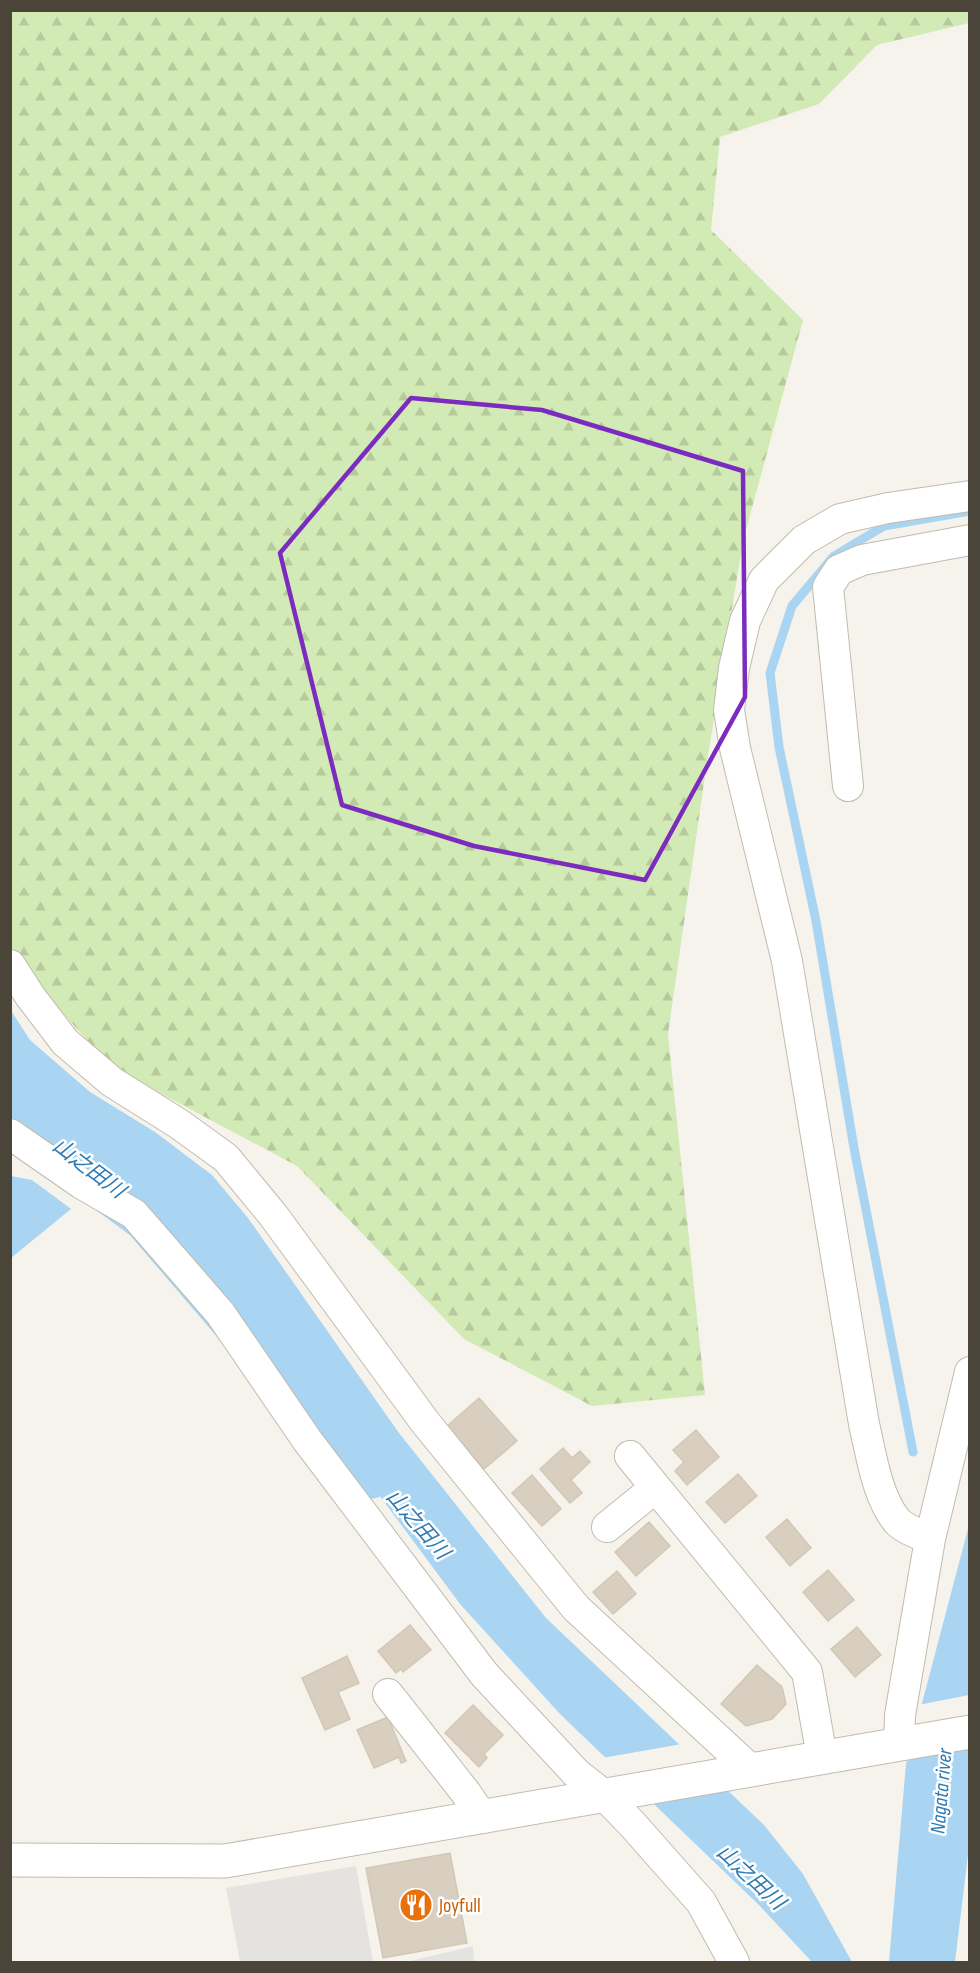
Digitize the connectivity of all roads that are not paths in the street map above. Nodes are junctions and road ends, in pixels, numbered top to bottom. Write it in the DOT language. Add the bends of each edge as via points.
graph roads {
  1 [pos="969,496"];
  2 [pos="969,540"];
  3 [pos="848,786"];
  4 [pos="10,965"];
  5 [pos="10,1134"];
  6 [pos="969,1372"];
  7 [pos="630,1456"];
  8 [pos="655,1488"];
  9 [pos="607,1527"];
  10 [pos="930,1539"];
  11 [pos="388,1694"];
  12 [pos="969,1732"];
  13 [pos="899,1744"];
  14 [pos="822,1757"];
  15 [pos="750,1769"];
  16 [pos="604,1795"];
  17 [pos="483,1818"];
  18 [pos="10,1860"];
  19 [pos="734,1962"];
  1 -- 10 [label="street" via="840,519 804,540 764,580 745,621 729,710 787,961 875,1473 898,1522"];
  2 -- 3 [label="street" via="861,560 839,570 828,587"];
  4 -- 15 [label="street" via="65,1042 112,1083 226,1158 273,1215 425,1422 576,1608"];
  5 -- 16 [label="street" via="134,1214 220,1313 307,1440 484,1674 576,1773"];
  6 -- 10 [label="street"];
  7 -- 8 [label="street"];
  8 -- 9 [label="street"];
  8 -- 14 [label="street" via="807,1672"];
  10 -- 13 [label="street" via="900,1715"];
  11 -- 17 [label="street"];
  12 -- 13 [label="street"];
  13 -- 14 [label="street"];
  14 -- 15 [label="street"];
  15 -- 16 [label="street"];
  16 -- 17 [label="street"];
  16 -- 19 [label="street" via="701,1902"];
  17 -- 18 [label="street" via="225,1861"];
}
